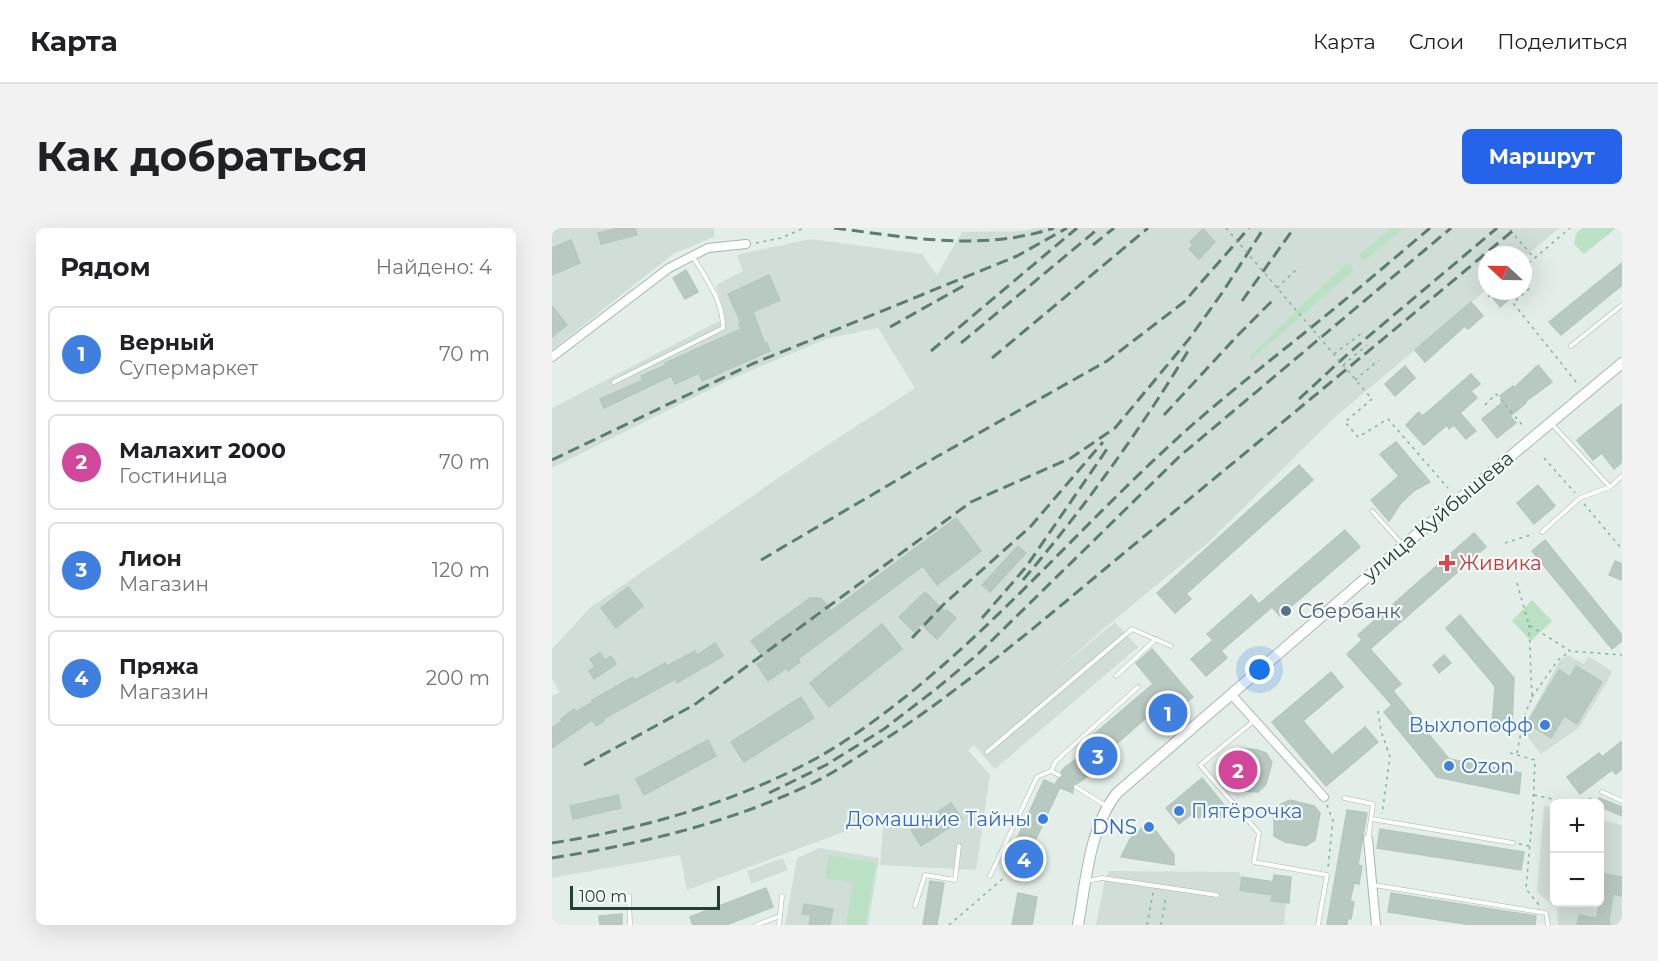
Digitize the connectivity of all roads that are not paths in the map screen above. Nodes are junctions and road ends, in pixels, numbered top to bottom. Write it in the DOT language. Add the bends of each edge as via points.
graph roads {
  1 [pos="746,244"];
  2 [pos="693,256"];
  3 [pos="1622,305"];
  4 [pos="1571,346"];
  5 [pos="552,357"];
  6 [pos="1622,363"];
  7 [pos="614,382"];
  8 [pos="1550,422"];
  9 [pos="1622,476"];
  10 [pos="1610,486"];
  11 [pos="1372,511"];
  12 [pos="1542,532"];
  13 [pos="1403,546"];
  14 [pos="1155,639"];
  15 [pos="1171,645"];
  16 [pos="1116,676"];
  17 [pos="1138,687"];
  18 [pos="1231,694"];
  19 [pos="1256,720"];
  20 [pos="987,752"];
  21 [pos="1051,771"];
  22 [pos="1059,775"];
  23 [pos="1076,787"];
  24 [pos="1602,792"];
  25 [pos="1324,797"];
  26 [pos="1344,798"];
  27 [pos="1622,801"];
  28 [pos="1107,806"];
  29 [pos="1372,819"];
  30 [pos="1368,839"];
  31 [pos="1513,843"];
  32 [pos="959,846"];
  33 [pos="990,876"];
  34 [pos="1086,882"];
  35 [pos="1373,885"];
  36 [pos="1217,895"];
  37 [pos="629,896"];
  38 [pos="782,896"];
  39 [pos="915,906"];
  40 [pos="780,916"];
  41 [pos="630,925"];
  42 [pos="756,925"];
  43 [pos="778,925"];
  44 [pos="1078,925"];
  45 [pos="1318,925"];
  46 [pos="1376,925"];
  47 [pos="1548,925"];
  1 -- 2 [label="street" via="708,248"];
  2 -- 5 [label="street" via="669,268"];
  2 -- 7 [label="lane" via="723,313 723,328"];
  3 -- 4 [label="lane"];
  6 -- 8 [label="street, улица Куйбышева"];
  8 -- 10 [label="lane"];
  8 -- 13 [label="street, улица Куйбышева"];
  9 -- 10 [label="lane"];
  10 -- 12 [label="lane" via="1580,498"];
  11 -- 13 [label="lane"];
  13 -- 18 [label="street, улица Куйбышева"];
  14 -- 15 [label="lane"];
  14 -- 16 [label="lane"];
  14 -- 20 [label="lane" via="1132,629"];
  17 -- 21 [label="lane" via="1056,761"];
  18 -- 19 [label="street"];
  18 -- 28 [label="street, улица Куйбышева"];
  19 -- 25 [label="street"];
  19 -- 45 [label="lane" via="1200,765 1259,833 1254,862 1327,875"];
  21 -- 22 [label="lane"];
  21 -- 33 [label="lane" via="1037,777"];
  23 -- 28 [label="lane"];
  24 -- 27 [label="lane"];
  26 -- 29 [label="lane" via="1372,804"];
  28 -- 34 [label="street, улица Куйбышева" via="1097,830"];
  29 -- 30 [label="lane"];
  29 -- 31 [label="lane"];
  30 -- 35 [label="street"];
  32 -- 39 [label="lane" via="955,880 925,875"];
  34 -- 36 [label="lane" via="1102,878"];
  34 -- 44 [label="street, улица Куйбышева"];
  35 -- 46 [label="street"];
  35 -- 47 [label="lane" via="1546,913"];
  37 -- 41 [label="lane"];
  38 -- 40 [label="lane"];
  40 -- 42 [label="lane"];
  40 -- 43 [label="lane"];
}
